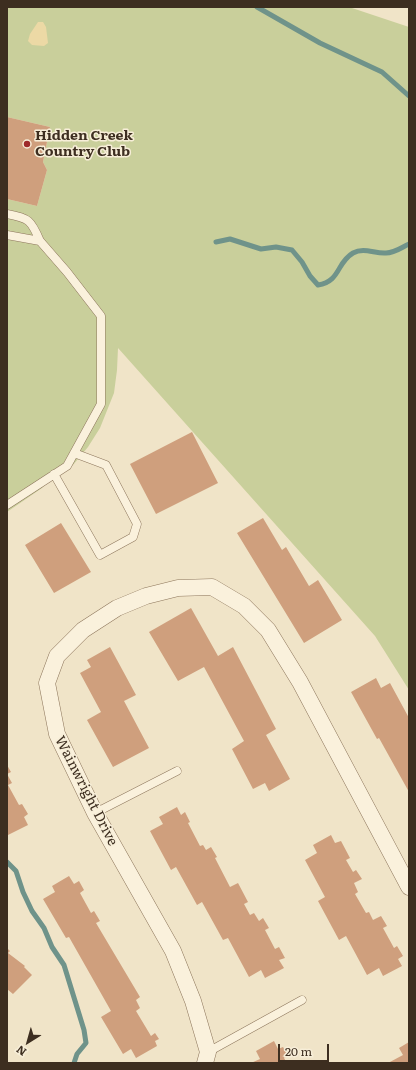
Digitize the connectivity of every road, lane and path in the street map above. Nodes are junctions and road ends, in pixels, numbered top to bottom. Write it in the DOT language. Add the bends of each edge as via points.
graph roads {
  1 [pos="7,214"];
  2 [pos="7,235"];
  3 [pos="40,241"];
  4 [pos="74,453"];
  5 [pos="54,474"];
  6 [pos="7,505"];
  7 [pos="176,771"];
  8 [pos="95,813"];
  9 [pos="409,887"];
  10 [pos="302,1000"];
  11 [pos="207,1057"];
  1 -- 3 [label="lane" via="25,217 33,226"];
  2 -- 3 [label="lane"];
  3 -- 4 [label="lane" via="101,316 101,404"];
  4 -- 5 [label="lane" via="67,466"];
  4 -- 5 [label="lane" via="106,466 138,524 133,537 100,555"];
  5 -- 6 [label="lane"];
  7 -- 8 [label="lane"];
  8 -- 9 [label="street, Wainwright Drive" via="57,734 47,683 57,656 83,630 124,605 178,588 212,587 244,606 268,630 300,682"];
  8 -- 11 [label="street, Wainwright Drive" via="174,951 193,1001"];
  10 -- 11 [label="lane"];
}
